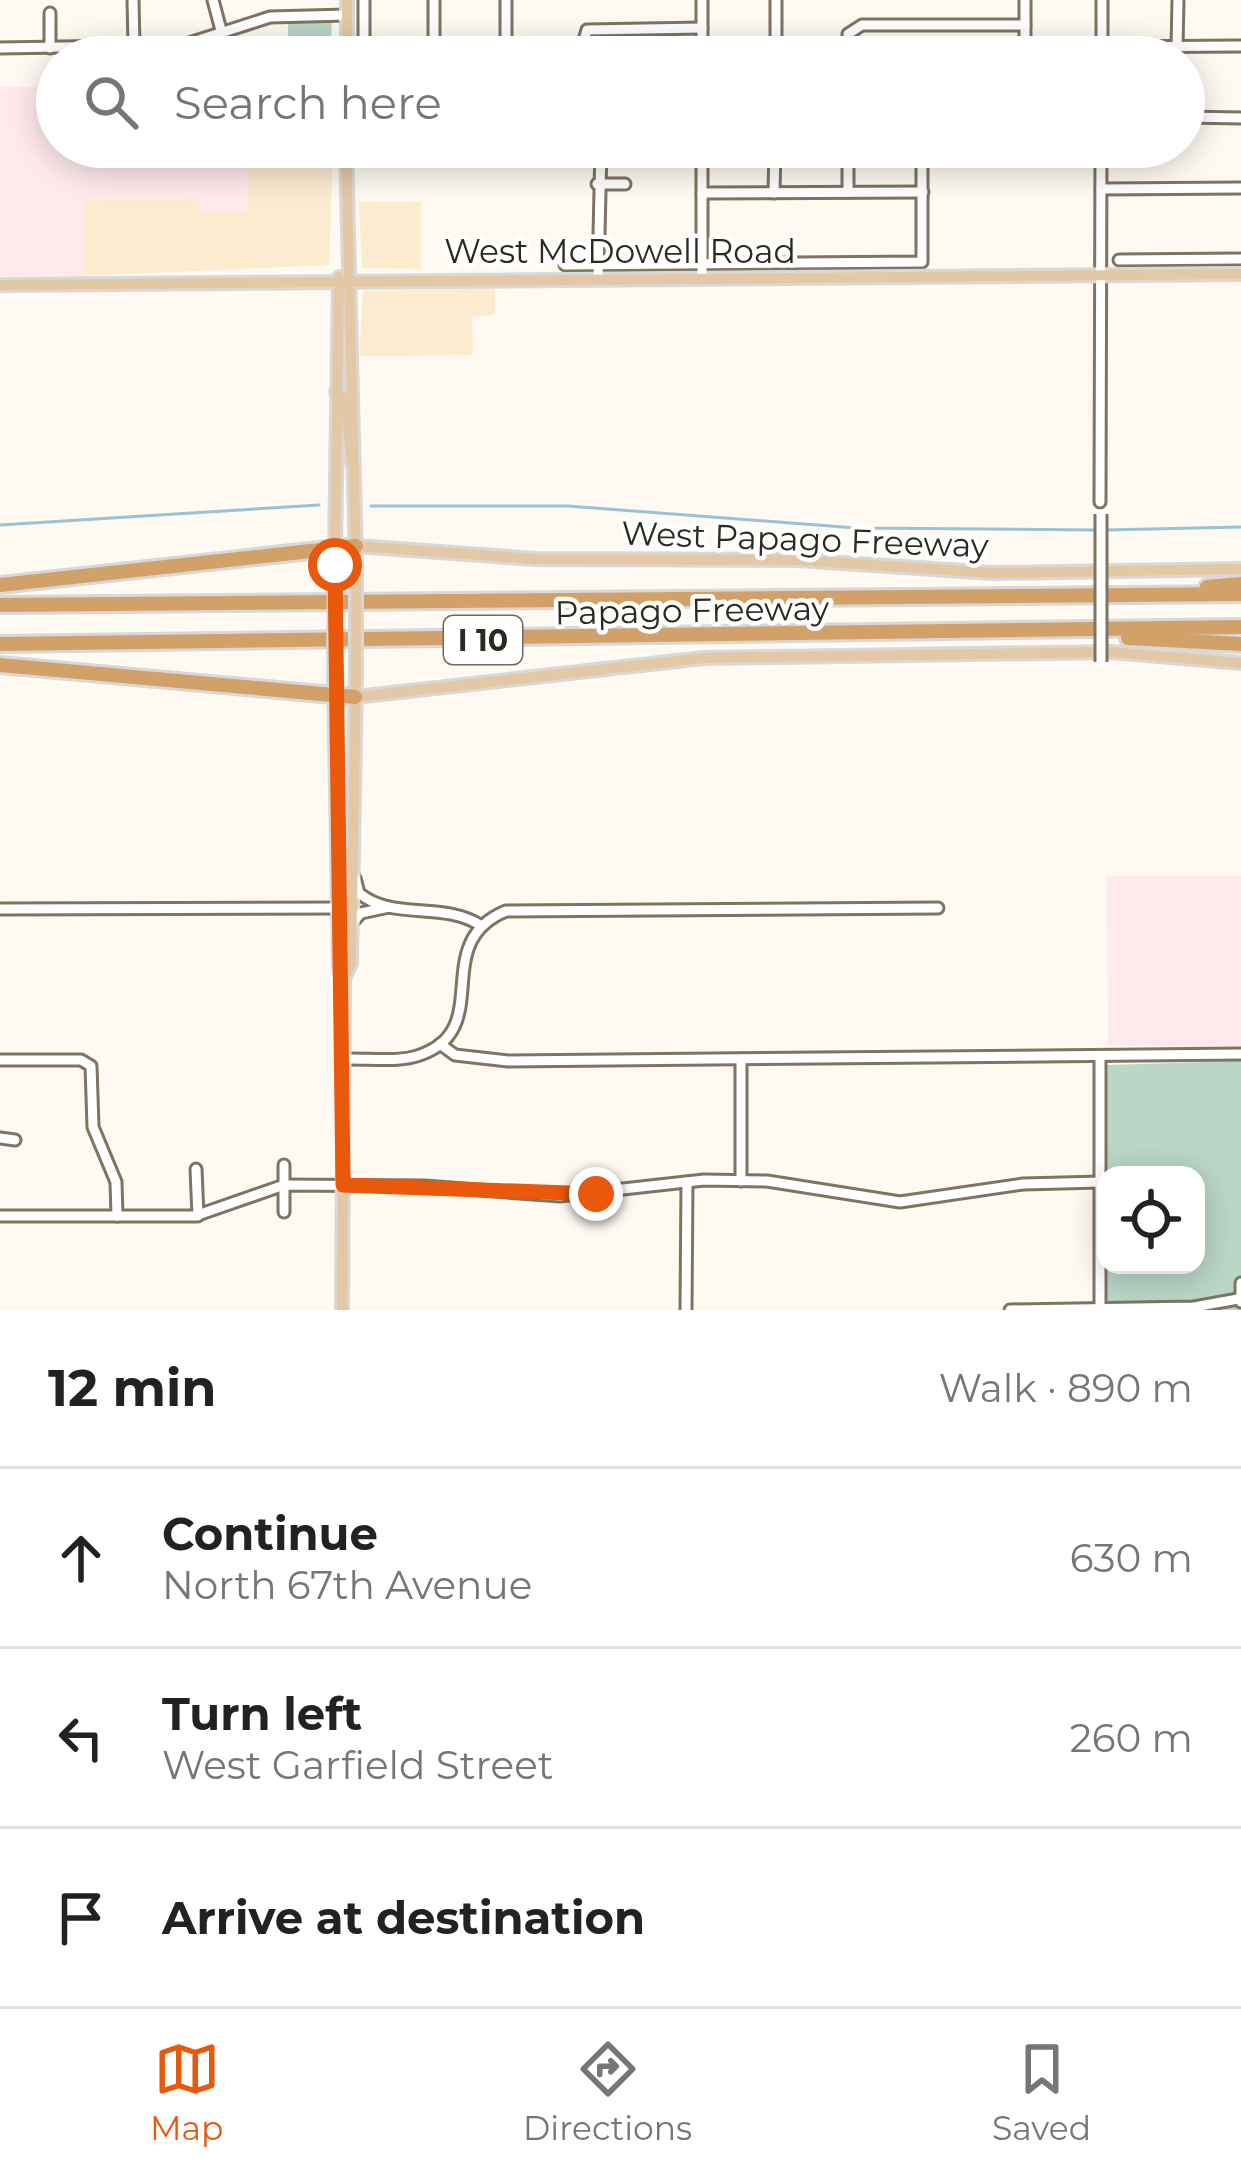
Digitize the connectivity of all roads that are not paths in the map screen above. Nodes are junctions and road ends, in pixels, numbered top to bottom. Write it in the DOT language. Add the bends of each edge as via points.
graph roads {
  1 [pos="133,0"];
  2 [pos="214,0"];
  3 [pos="291,0"];
  4 [pos="347,0"];
  5 [pos="364,0"];
  6 [pos="434,0"];
  7 [pos="506,0"];
  8 [pos="702,0"];
  9 [pos="776,0"];
  10 [pos="1025,0"];
  11 [pos="1102,0"];
  12 [pos="1178,0"];
  13 [pos="50,13"];
  14 [pos="291,15"];
  15 [pos="347,15"];
  16 [pos="1025,25"];
  17 [pos="702,28"];
  18 [pos="222,34"];
  19 [pos="50,36"];
  20 [pos="134,36"];
  21 [pos="215,36"];
  22 [pos="346,36"];
  23 [pos="364,36"];
  24 [pos="434,36"];
  25 [pos="506,36"];
  26 [pos="585,36"];
  27 [pos="702,36"];
  28 [pos="776,36"];
  29 [pos="851,36"];
  30 [pos="1025,36"];
  31 [pos="1102,36"];
  32 [pos="1177,36"];
  33 [pos="1241,46"];
  34 [pos="1205,47"];
  35 [pos="0,48"];
  36 [pos="36,48"];
  37 [pos="1205,117"];
  38 [pos="1241,118"];
  39 [pos="346,168"];
  40 [pos="599,168"];
  41 [pos="702,168"];
  42 [pos="775,168"];
  43 [pos="848,168"];
  44 [pos="922,168"];
  45 [pos="1102,168"];
  46 [pos="597,184"];
  47 [pos="626,184"];
  48 [pos="1241,188"];
  49 [pos="1102,189"];
  50 [pos="848,192"];
  51 [pos="922,192"];
  52 [pos="702,193"];
  53 [pos="774,193"];
  54 [pos="1241,259"];
  55 [pos="1119,260"];
  56 [pos="346,263"];
  57 [pos="702,263"];
  58 [pos="598,264"];
  59 [pos="566,265"];
  60 [pos="1241,274"];
  61 [pos="1102,275"];
  62 [pos="702,278"];
  63 [pos="598,279"];
  64 [pos="337,280"];
  65 [pos="352,280"];
  66 [pos="0,285"];
  67 [pos="336,392"];
  68 [pos="357,477"];
  69 [pos="335,546"];
  70 [pos="362,546"];
  71 [pos="1241,569"];
  72 [pos="1241,584"];
  73 [pos="0,585"];
  74 [pos="1173,594"];
  75 [pos="1241,594"];
  76 [pos="0,605"];
  77 [pos="1241,627"];
  78 [pos="1033,633"];
  79 [pos="0,644"];
  80 [pos="1241,644"];
  81 [pos="1101,662"];
  82 [pos="1241,663"];
  83 [pos="0,664"];
  84 [pos="334,697"];
  85 [pos="356,697"];
  86 [pos="353,863"];
  87 [pos="389,907"];
  88 [pos="345,908"];
  89 [pos="938,908"];
  90 [pos="0,909"];
  91 [pos="352,923"];
  92 [pos="479,925"];
  93 [pos="344,979"];
  94 [pos="442,1042"];
  95 [pos="1241,1054"];
  96 [pos="1100,1057"];
  97 [pos="344,1059"];
  98 [pos="740,1059"];
  99 [pos="0,1060"];
  100 [pos="0,1138"];
  101 [pos="15,1140"];
  102 [pos="284,1166"];
  103 [pos="1101,1166"];
  104 [pos="196,1169"];
  105 [pos="741,1181"];
  106 [pos="687,1182"];
  107 [pos="1097,1182"];
  108 [pos="284,1185"];
  109 [pos="343,1185"];
  110 [pos="284,1212"];
  111 [pos="0,1216"];
  112 [pos="116,1216"];
  113 [pos="198,1216"];
  114 [pos="1100,1274"];
  115 [pos="1241,1283"];
  116 [pos="1240,1300"];
  117 [pos="1100,1309"];
  118 [pos="342,1310"];
  119 [pos="686,1310"];
  120 [pos="1010,1310"];
  1 -- 20 [label="street"];
  2 -- 18 [label="street"];
  3 -- 14 [label="street"];
  4 -- 15 [label="main road"];
  5 -- 23 [label="street"];
  6 -- 24 [label="street"];
  7 -- 25 [label="street"];
  8 -- 17 [label="street"];
  9 -- 28 [label="street"];
  10 -- 16 [label="street"];
  11 -- 31 [label="street"];
  12 -- 32 [label="street"];
  13 -- 19 [label="street"];
  14 -- 15 [label="street"];
  14 -- 18 [label="street"];
  15 -- 22 [label="main road"];
  16 -- 29 [label="street" via="852,28"];
  16 -- 30 [label="street"];
  17 -- 26 [label="street"];
  17 -- 27 [label="street"];
  18 -- 21 [label="street"];
  33 -- 34 [label="street"];
  35 -- 36 [label="street"];
  37 -- 38 [label="street"];
  39 -- 56 [label="main road"];
  40 -- 46 [label="street"];
  41 -- 52 [label="street"];
  42 -- 53 [label="street"];
  43 -- 50 [label="street"];
  44 -- 51 [label="street"];
  45 -- 49 [label="street"];
  46 -- 47 [label="street"];
  46 -- 58 [label="street"];
  48 -- 49 [label="street"];
  49 -- 61 [label="street"];
  50 -- 51 [label="street"];
  50 -- 53 [label="street"];
  51 -- 57 [label="street, West McDowell Road" via="922,262"];
  52 -- 53 [label="street"];
  52 -- 57 [label="street"];
  54 -- 55 [label="street"];
  56 -- 64 [label="main road"];
  56 -- 65 [label="main road"];
  57 -- 58 [label="street, West McDowell Road"];
  57 -- 62 [label="street"];
  58 -- 59 [label="street, West McDowell Road"];
  58 -- 63 [label="street"];
  60 -- 61 [label="main road, West McDowell Road"];
  61 -- 62 [label="main road, West McDowell Road"];
  61 -- 81 [label="street, bridge"];
  62 -- 63 [label="main road, West McDowell Road"];
  63 -- 65 [label="main road, West McDowell Road"];
  64 -- 65 [label="main road, West McDowell Road"];
  64 -- 66 [label="main road, West McDowell Road"];
  64 -- 67 [label="main road"];
  65 -- 68 [label="main road"];
  67 -- 68 [label="main road" via="345,399"];
  67 -- 69 [label="main road"];
  68 -- 70 [label="main road"];
  69 -- 70 [label="highway"];
  69 -- 73 [label="highway"];
  69 -- 84 [label="main road, bridge"];
  70 -- 71 [label="main road, West Papago Freeway" via="992,572"];
  70 -- 85 [label="main road, bridge"];
  72 -- 74 [label="highway"];
  74 -- 75 [label="highway, Papago Freeway / I 10"];
  74 -- 76 [label="highway, Papago Freeway / I 10"];
  77 -- 78 [label="highway, Papago Freeway / I 10"];
  78 -- 79 [label="highway, Papago Freeway / I 10"];
  78 -- 80 [label="highway"];
  82 -- 85 [label="main road" via="1111,652 727,658"];
  83 -- 84 [label="highway"];
  84 -- 85 [label="highway"];
  84 -- 88 [label="main road"];
  85 -- 86 [label="main road"];
  86 -- 87 [label="street" via="359,893"];
  86 -- 88 [label="main road"];
  87 -- 91 [label="street"];
  87 -- 92 [label="street" via="453,911"];
  88 -- 90 [label="street"];
  88 -- 91 [label="main road"];
  88 -- 93 [label="main road" via="338,966"];
  89 -- 92 [label="street" via="520,908"];
  91 -- 93 [label="main road"];
  92 -- 94 [label="street" via="463,958 460,1014"];
  93 -- 97 [label="main road"];
  94 -- 97 [label="street" via="408,1058"];
  94 -- 98 [label="street" via="464,1057"];
  95 -- 96 [label="street"];
  96 -- 98 [label="street"];
  96 -- 103 [label="street"];
  97 -- 109 [label="main road"];
  98 -- 105 [label="street"];
  99 -- 112 [label="street" via="89,1064 93,1127 116,1182"];
  100 -- 101 [label="street"];
  102 -- 108 [label="street"];
  104 -- 113 [label="street"];
  105 -- 106 [label="street"];
  105 -- 107 [label="street" via="899,1202"];
  106 -- 109 [label="street" via="543,1196"];
  106 -- 119 [label="street"];
  108 -- 109 [label="street"];
  108 -- 110 [label="street"];
  108 -- 113 [label="street"];
  109 -- 118 [label="main road"];
  111 -- 112 [label="street"];
  112 -- 113 [label="street"];
  114 -- 117 [label="street"];
  115 -- 116 [label="street"];
  116 -- 117 [label="street"];
  117 -- 120 [label="street"];
}
